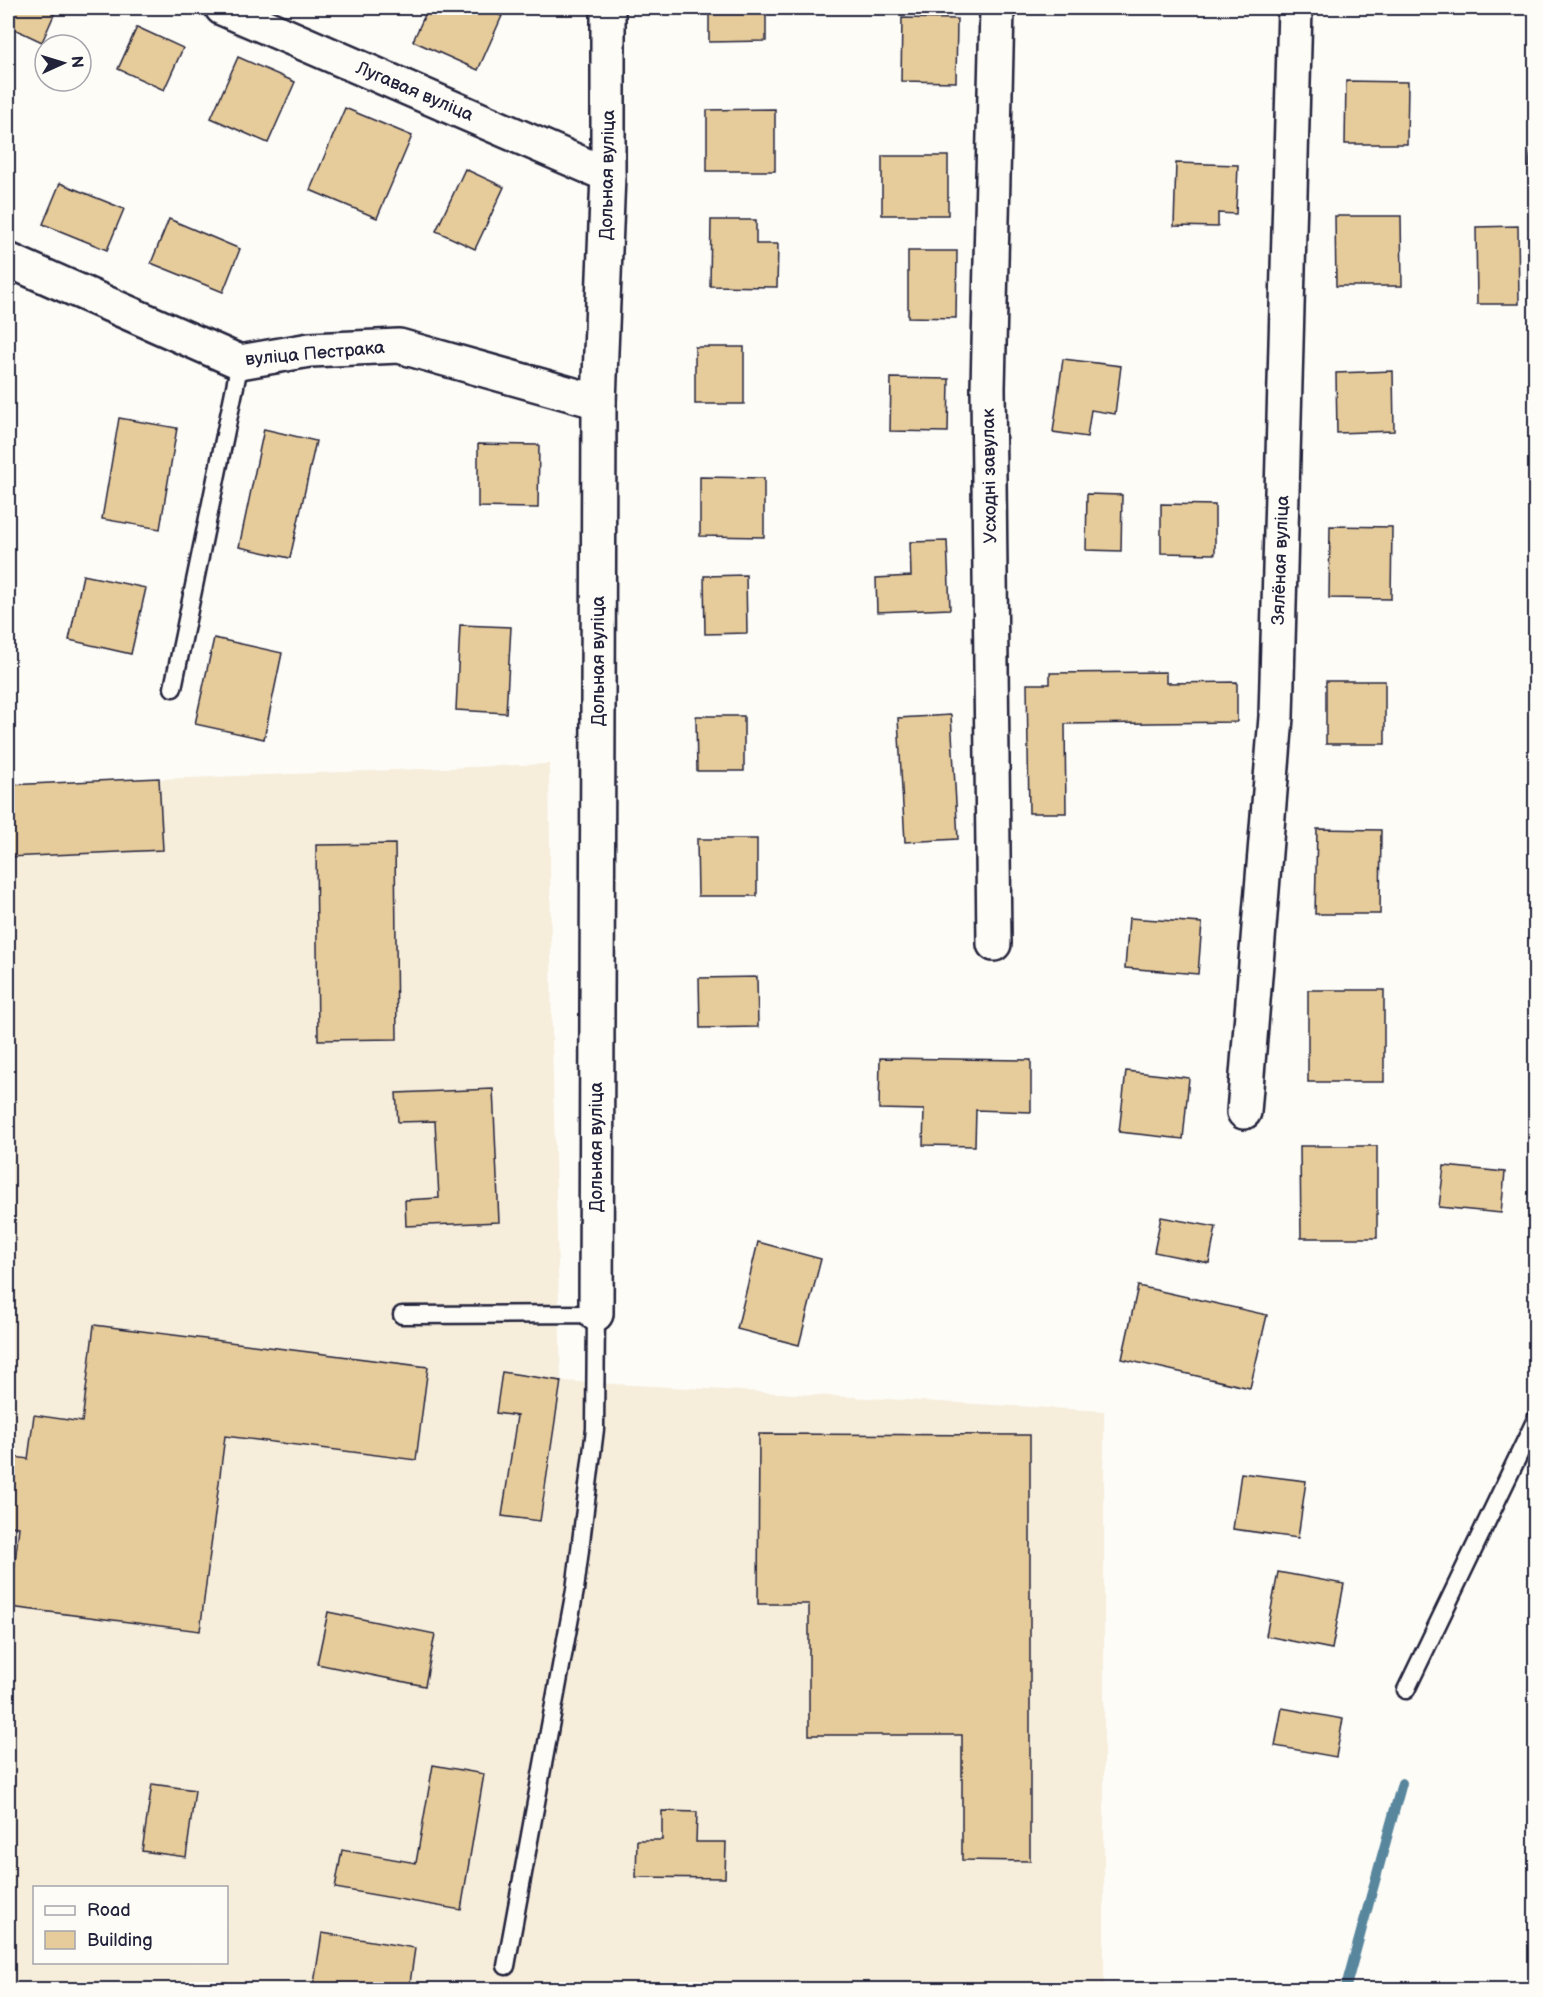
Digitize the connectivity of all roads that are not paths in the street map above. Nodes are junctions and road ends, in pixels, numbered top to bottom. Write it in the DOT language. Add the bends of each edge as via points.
graph roads {
  1 [pos="222,8"];
  2 [pos="608,8"];
  3 [pos="997,8"];
  4 [pos="1295,8"];
  5 [pos="608,175"];
  6 [pos="8,260"];
  7 [pos="240,362"];
  8 [pos="599,402"];
  9 [pos="173,688"];
  10 [pos="994,944"];
  11 [pos="1244,1112"];
  12 [pos="596,1314"];
  13 [pos="402,1315"];
  14 [pos="1536,1419"];
  15 [pos="1406,1690"];
  16 [pos="506,1966"];
  1 -- 5 [label="street, Лугавая вуліца"];
  2 -- 5 [label="street, Дольная вуліца"];
  3 -- 10 [label="street, Усходні завулак" via="988,388"];
  4 -- 11 [label="street, Зялёная вуліца" via="1276,717"];
  5 -- 8 [label="street, Дольная вуліца"];
  6 -- 7 [label="street, вуліца Пестрака"];
  7 -- 8 [label="street, вуліца Пестрака" via="310,350 399,346"];
  7 -- 9 [label="lane"];
  8 -- 12 [label="street, Дольная вуліца"];
  12 -- 13 [label="lane"];
  12 -- 16 [label="lane" via="595,1429 575,1590"];
  14 -- 15 [label="lane"];
}
